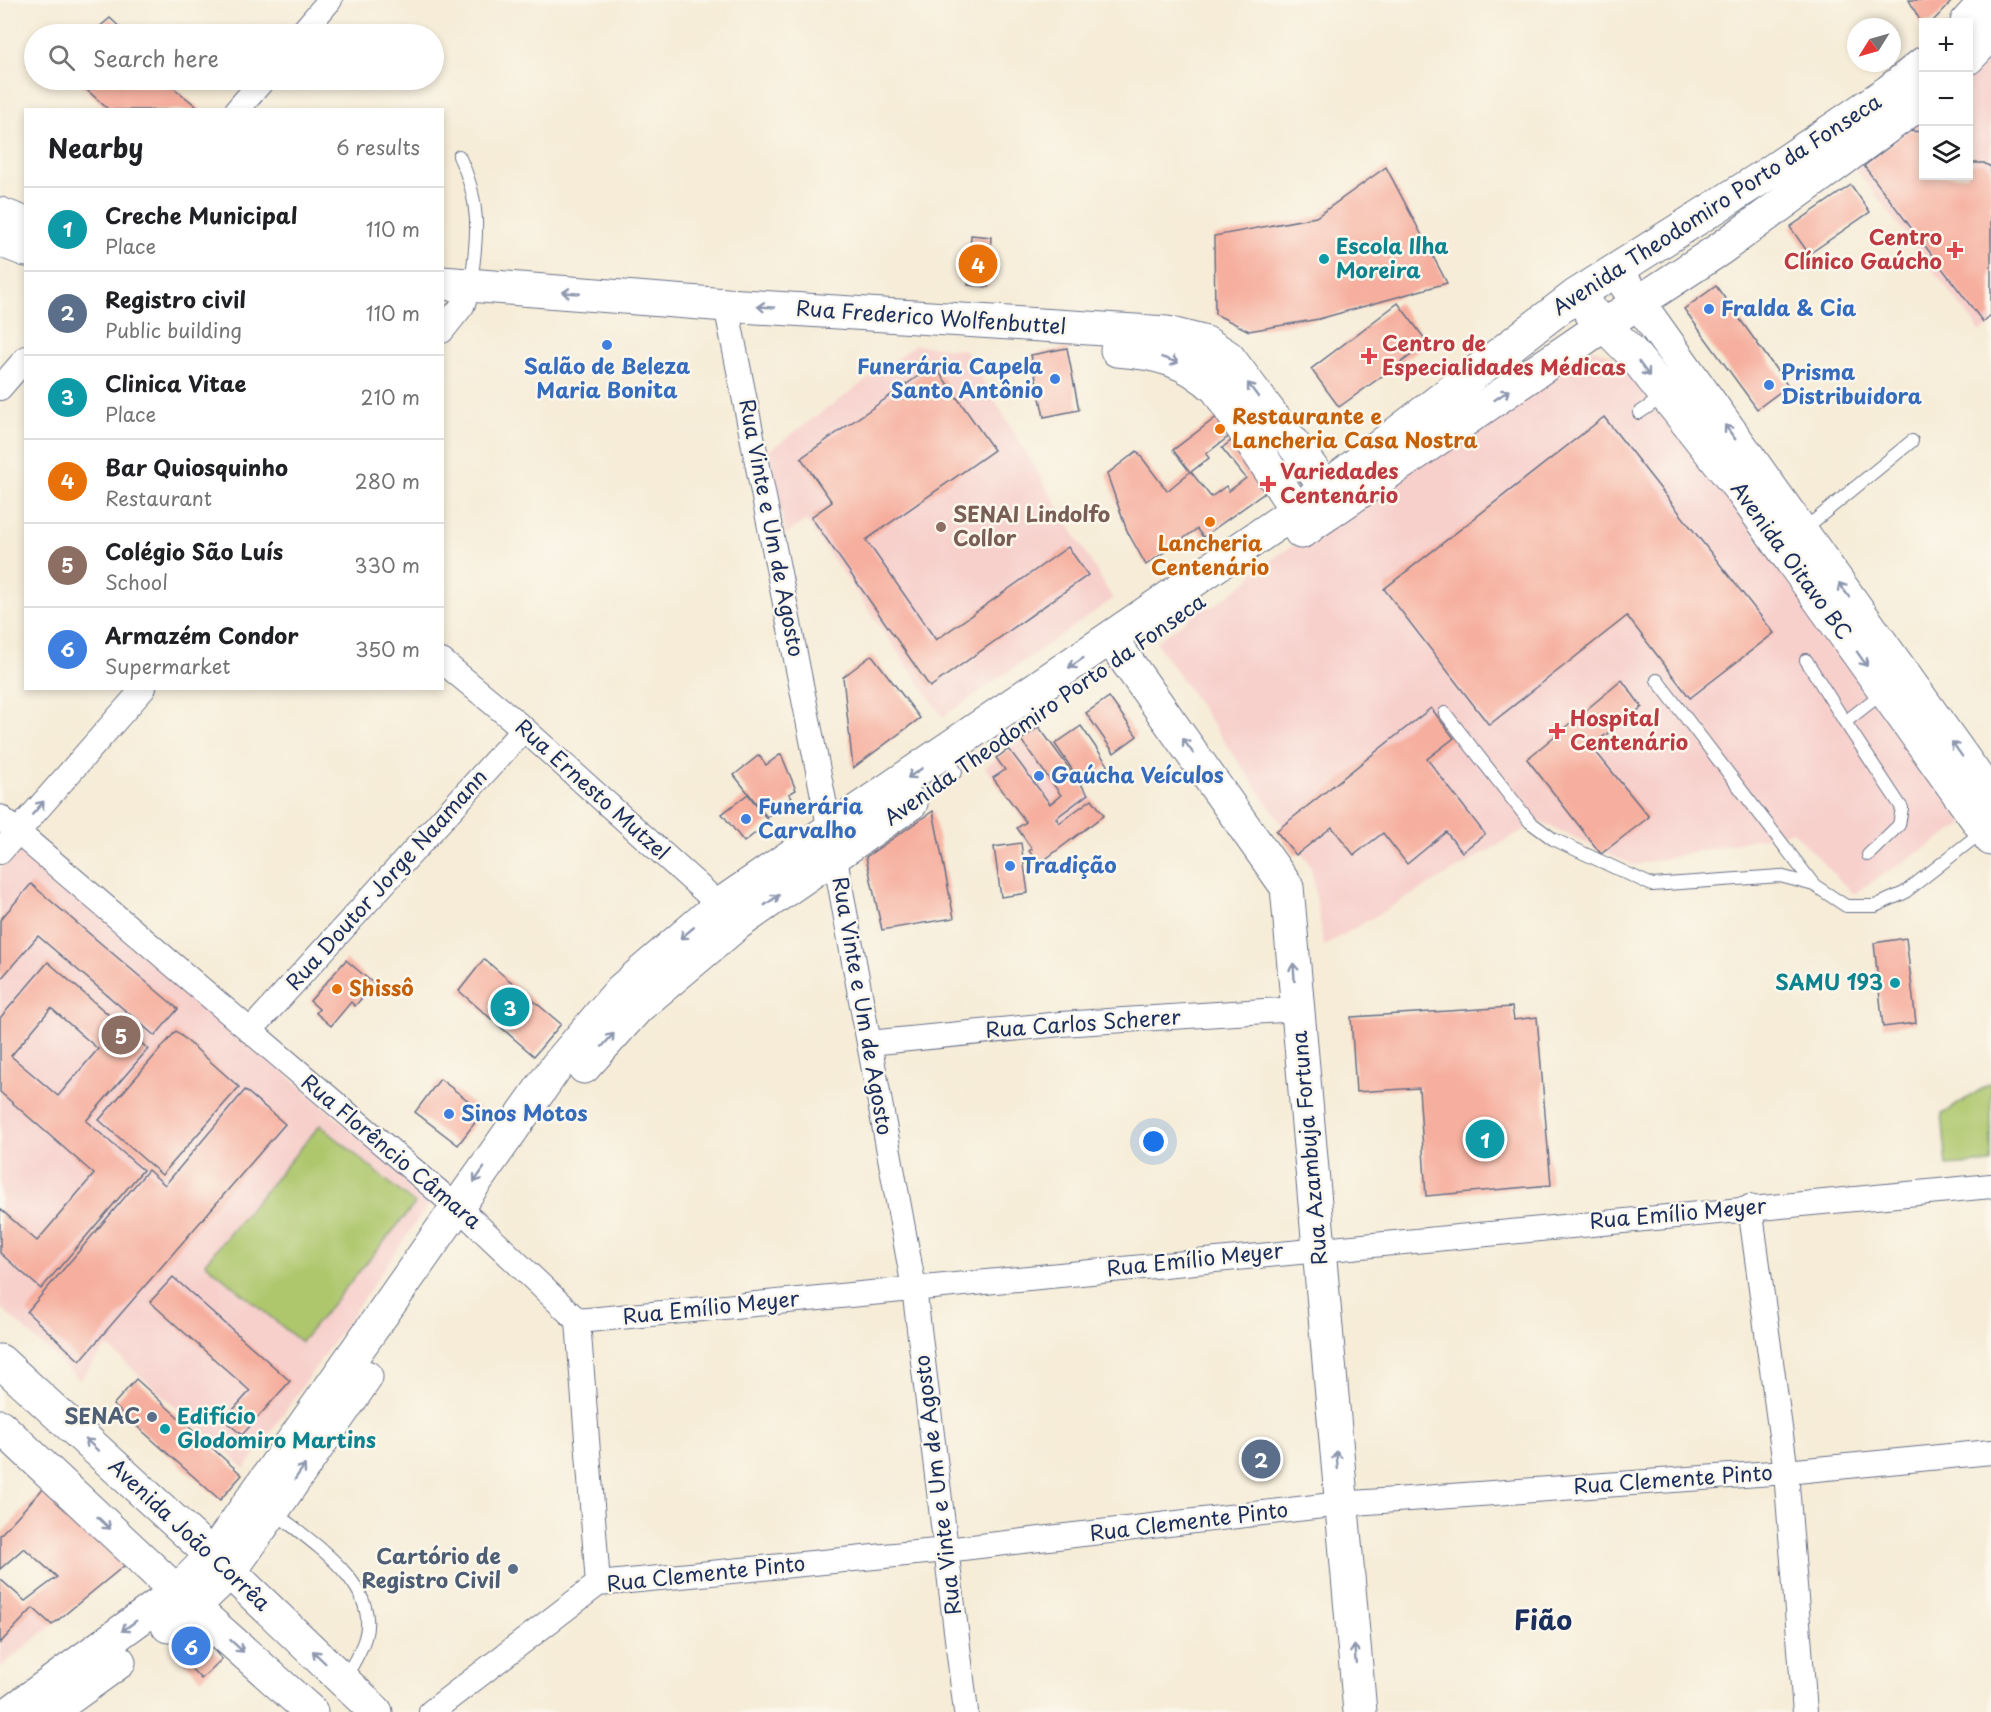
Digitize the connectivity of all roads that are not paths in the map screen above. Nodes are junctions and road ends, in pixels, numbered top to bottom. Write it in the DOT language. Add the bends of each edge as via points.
graph roads {
  1 [pos="330,0"];
  2 [pos="310,24"];
  3 [pos="1917,88"];
  4 [pos="254,90"];
  5 [pos="239,108"];
  6 [pos="1835,127"];
  7 [pos="1854,154"];
  8 [pos="459,156"];
  9 [pos="1769,173"];
  10 [pos="1789,200"];
  11 [pos="0,214"];
  12 [pos="24,223"];
  13 [pos="0,240"];
  14 [pos="24,249"];
  15 [pos="1615,268"];
  16 [pos="1575,296"];
  17 [pos="452,302"];
  18 [pos="1638,302"];
  19 [pos="729,315"];
  20 [pos="1604,325"];
  21 [pos="977,331"];
  22 [pos="24,360"];
  23 [pos="0,388"];
  24 [pos="1463,402"];
  25 [pos="1912,441"];
  26 [pos="1333,497"];
  27 [pos="1303,519"];
  28 [pos="1792,539"];
  29 [pos="1118,647"];
  30 [pos="1806,660"];
  31 [pos="444,663"];
  32 [pos="1657,680"];
  33 [pos="1895,684"];
  34 [pos="142,690"];
  35 [pos="1445,713"];
  36 [pos="1845,722"];
  37 [pos="524,729"];
  38 [pos="1991,796"];
  39 [pos="9,824"];
  40 [pos="1988,832"];
  41 [pos="832,843"];
  42 [pos="0,852"];
  43 [pos="1868,855"];
  44 [pos="1814,885"];
  45 [pos="730,914"];
  46 [pos="1297,1009"];
  47 [pos="250,1031"];
  48 [pos="869,1043"];
  49 [pos="1991,1186"];
  50 [pos="1750,1207"];
  51 [pos="465,1214"];
  52 [pos="1320,1248"];
  53 [pos="914,1288"];
  54 [pos="578,1321"];
  55 [pos="0,1361"];
  56 [pos="322,1420"];
  57 [pos="0,1425"];
  58 [pos="1991,1452"];
  59 [pos="1786,1472"];
  60 [pos="1340,1504"];
  61 [pos="273,1511"];
  62 [pos="946,1550"];
  63 [pos="222,1564"];
  64 [pos="598,1584"];
  65 [pos="185,1599"];
  66 [pos="344,1681"];
  67 [pos="11,1712"];
  68 [pos="50,1712"];
  69 [pos="311,1712"];
  70 [pos="376,1712"];
  71 [pos="431,1712"];
  72 [pos="966,1712"];
  73 [pos="1360,1712"];
  74 [pos="1804,1712"];
  1 -- 2 [label="street"];
  3 -- 6 [label="main road, Avenida Theodomiro Porto da Fonseca"];
  3 -- 7 [label="main road, Avenida Theodomiro Porto da Fonseca"];
  4 -- 5 [label="street"];
  6 -- 7 [label="main road"];
  6 -- 9 [label="main road, Avenida Theodomiro Porto da Fonseca"];
  7 -- 10 [label="main road, Avenida Theodomiro Porto da Fonseca"];
  8 -- 17 [label="lane" via="472,182 475,249"];
  9 -- 10 [label="main road"];
  9 -- 15 [label="main road, Avenida Theodomiro Porto da Fonseca"];
  10 -- 18 [label="main road, Avenida Theodomiro Porto da Fonseca"];
  11 -- 12 [label="main road"];
  13 -- 14 [label="main road"];
  15 -- 16 [label="main road, Avenida Theodomiro Porto da Fonseca"];
  15 -- 18 [label="main road, Avenida Oitavo BC"];
  16 -- 20 [label="main road, Avenida Oitavo BC"];
  16 -- 24 [label="main road, Avenida Theodomiro Porto da Fonseca"];
  17 -- 19 [label="main road, Rua Frederico Wolfenbuttel"];
  18 -- 20 [label="main road, Avenida Theodomiro Porto da Fonseca"];
  28 -- 18 [label="main road, Avenida Oitavo BC, one-way"];
  19 -- 21 [label="main road, Rua Frederico Wolfenbuttel"];
  19 -- 41 [label="street, Rua Vinte e Um de Agosto"];
  24 -- 20 [label="main road, Avenida Theodomiro Porto da Fonseca, one-way"];
  20 -- 28 [label="main road, Avenida Oitavo BC, one-way" via="1633,354 1652,404"];
  26 -- 21 [label="main road, Rua Frederico Wolfenbuttel, one-way" via="1228,357 1206,343 1167,333"];
  21 -- 27 [label="main road, Rua Frederico Wolfenbuttel, one-way" via="1140,352 1170,358 1197,371 1217,390"];
  22 -- 23 [label="street"];
  24 -- 26 [label="main road, Avenida Theodomiro Porto da Fonseca"];
  25 -- 28 [label="lane"];
  26 -- 27 [label="main road, Avenida Theodomiro Porto da Fonseca"];
  27 -- 29 [label="main road, Avenida Theodomiro Porto da Fonseca"];
  28 -- 33 [label="main road, Avenida Oitavo BC"];
  29 -- 41 [label="main road, Avenida Theodomiro Porto da Fonseca"];
  46 -- 29 [label="main road, Rua Azambuja Fortuna, one-way" via="1287,886"];
  30 -- 36 [label="lane"];
  31 -- 37 [label="street, Rua Ernesto Mutzel"];
  32 -- 44 [label="lane"];
  33 -- 36 [label="lane"];
  38 -- 33 [label="main road, Avenida Oitavo BC, one-way"];
  33 -- 40 [label="main road, Avenida Oitavo BC"];
  39 -- 34 [label="street, one-way"];
  35 -- 44 [label="lane" via="1530,822 1563,844 1652,885 1780,876"];
  36 -- 43 [label="lane" via="1902,808 1899,825"];
  37 -- 45 [label="street, Rua Ernesto Mutzel"];
  37 -- 47 [label="street, Rua Doutor Jorge Naamann"];
  39 -- 42 [label="street"];
  39 -- 47 [label="street, Rua Florêncio Câmara"];
  40 -- 44 [label="lane" via="1904,893 1875,906 1846,906"];
  41 -- 45 [label="main road, Avenida Theodomiro Porto da Fonseca"];
  41 -- 48 [label="street, Rua Vinte e Um de Agosto"];
  45 -- 51 [label="main road, Avenida Theodomiro Porto da Fonseca" via="621,990"];
  46 -- 48 [label="street, Rua Carlos Scherer" via="1061,1024"];
  46 -- 52 [label="main road, Rua Azambuja Fortuna"];
  47 -- 51 [label="street, Rua Florêncio Câmara"];
  48 -- 53 [label="street, Rua Vinte e Um de Agosto"];
  49 -- 50 [label="street, Rua Emílio Meyer"];
  50 -- 52 [label="street, Rua Emílio Meyer"];
  50 -- 59 [label="street"];
  51 -- 54 [label="street, Rua Florêncio Câmara"];
  51 -- 56 [label="main road, Avenida Theodomiro Porto da Fonseca"];
  52 -- 53 [label="street, Rua Emílio Meyer"];
  60 -- 52 [label="main road, Rua Azambuja Fortuna, one-way"];
  53 -- 54 [label="street, Rua Emílio Meyer"];
  53 -- 62 [label="street, Rua Vinte e Um de Agosto"];
  54 -- 64 [label="street"];
  63 -- 55 [label="main road, Avenida João Corrêa, one-way"];
  61 -- 56 [label="main road, Avenida Theodomiro Porto da Fonseca, one-way"];
  56 -- 63 [label="main road, Avenida Theodomiro Porto da Fonseca"];
  57 -- 65 [label="main road, one-way"];
  58 -- 59 [label="street, Rua Clemente Pinto"];
  59 -- 60 [label="street, Rua Clemente Pinto"];
  59 -- 74 [label="street"];
  60 -- 62 [label="street, Rua Clemente Pinto"];
  73 -- 60 [label="main road, Rua Azambuja Fortuna, one-way"];
  61 -- 63 [label="main road, Avenida Theodomiro Porto da Fonseca"];
  61 -- 66 [label="lane" via="351,1576 368,1613 365,1639"];
  62 -- 64 [label="street, Rua Clemente Pinto"];
  62 -- 72 [label="street, Rua Vinte e Um de Agosto"];
  63 -- 65 [label="main road, Avenida Theodomiro Porto da Fonseca"];
  66 -- 63 [label="main road, Avenida João Corrêa, one-way"];
  64 -- 71 [label="street, Rua Clemente Pinto"];
  65 -- 67 [label="main road, Avenida Theodomiro Porto da Fonseca, one-way"];
  65 -- 68 [label="main road, Avenida Theodomiro Porto da Fonseca"];
  65 -- 69 [label="main road, one-way"];
  66 -- 70 [label="main road, Avenida João Corrêa"];
}
